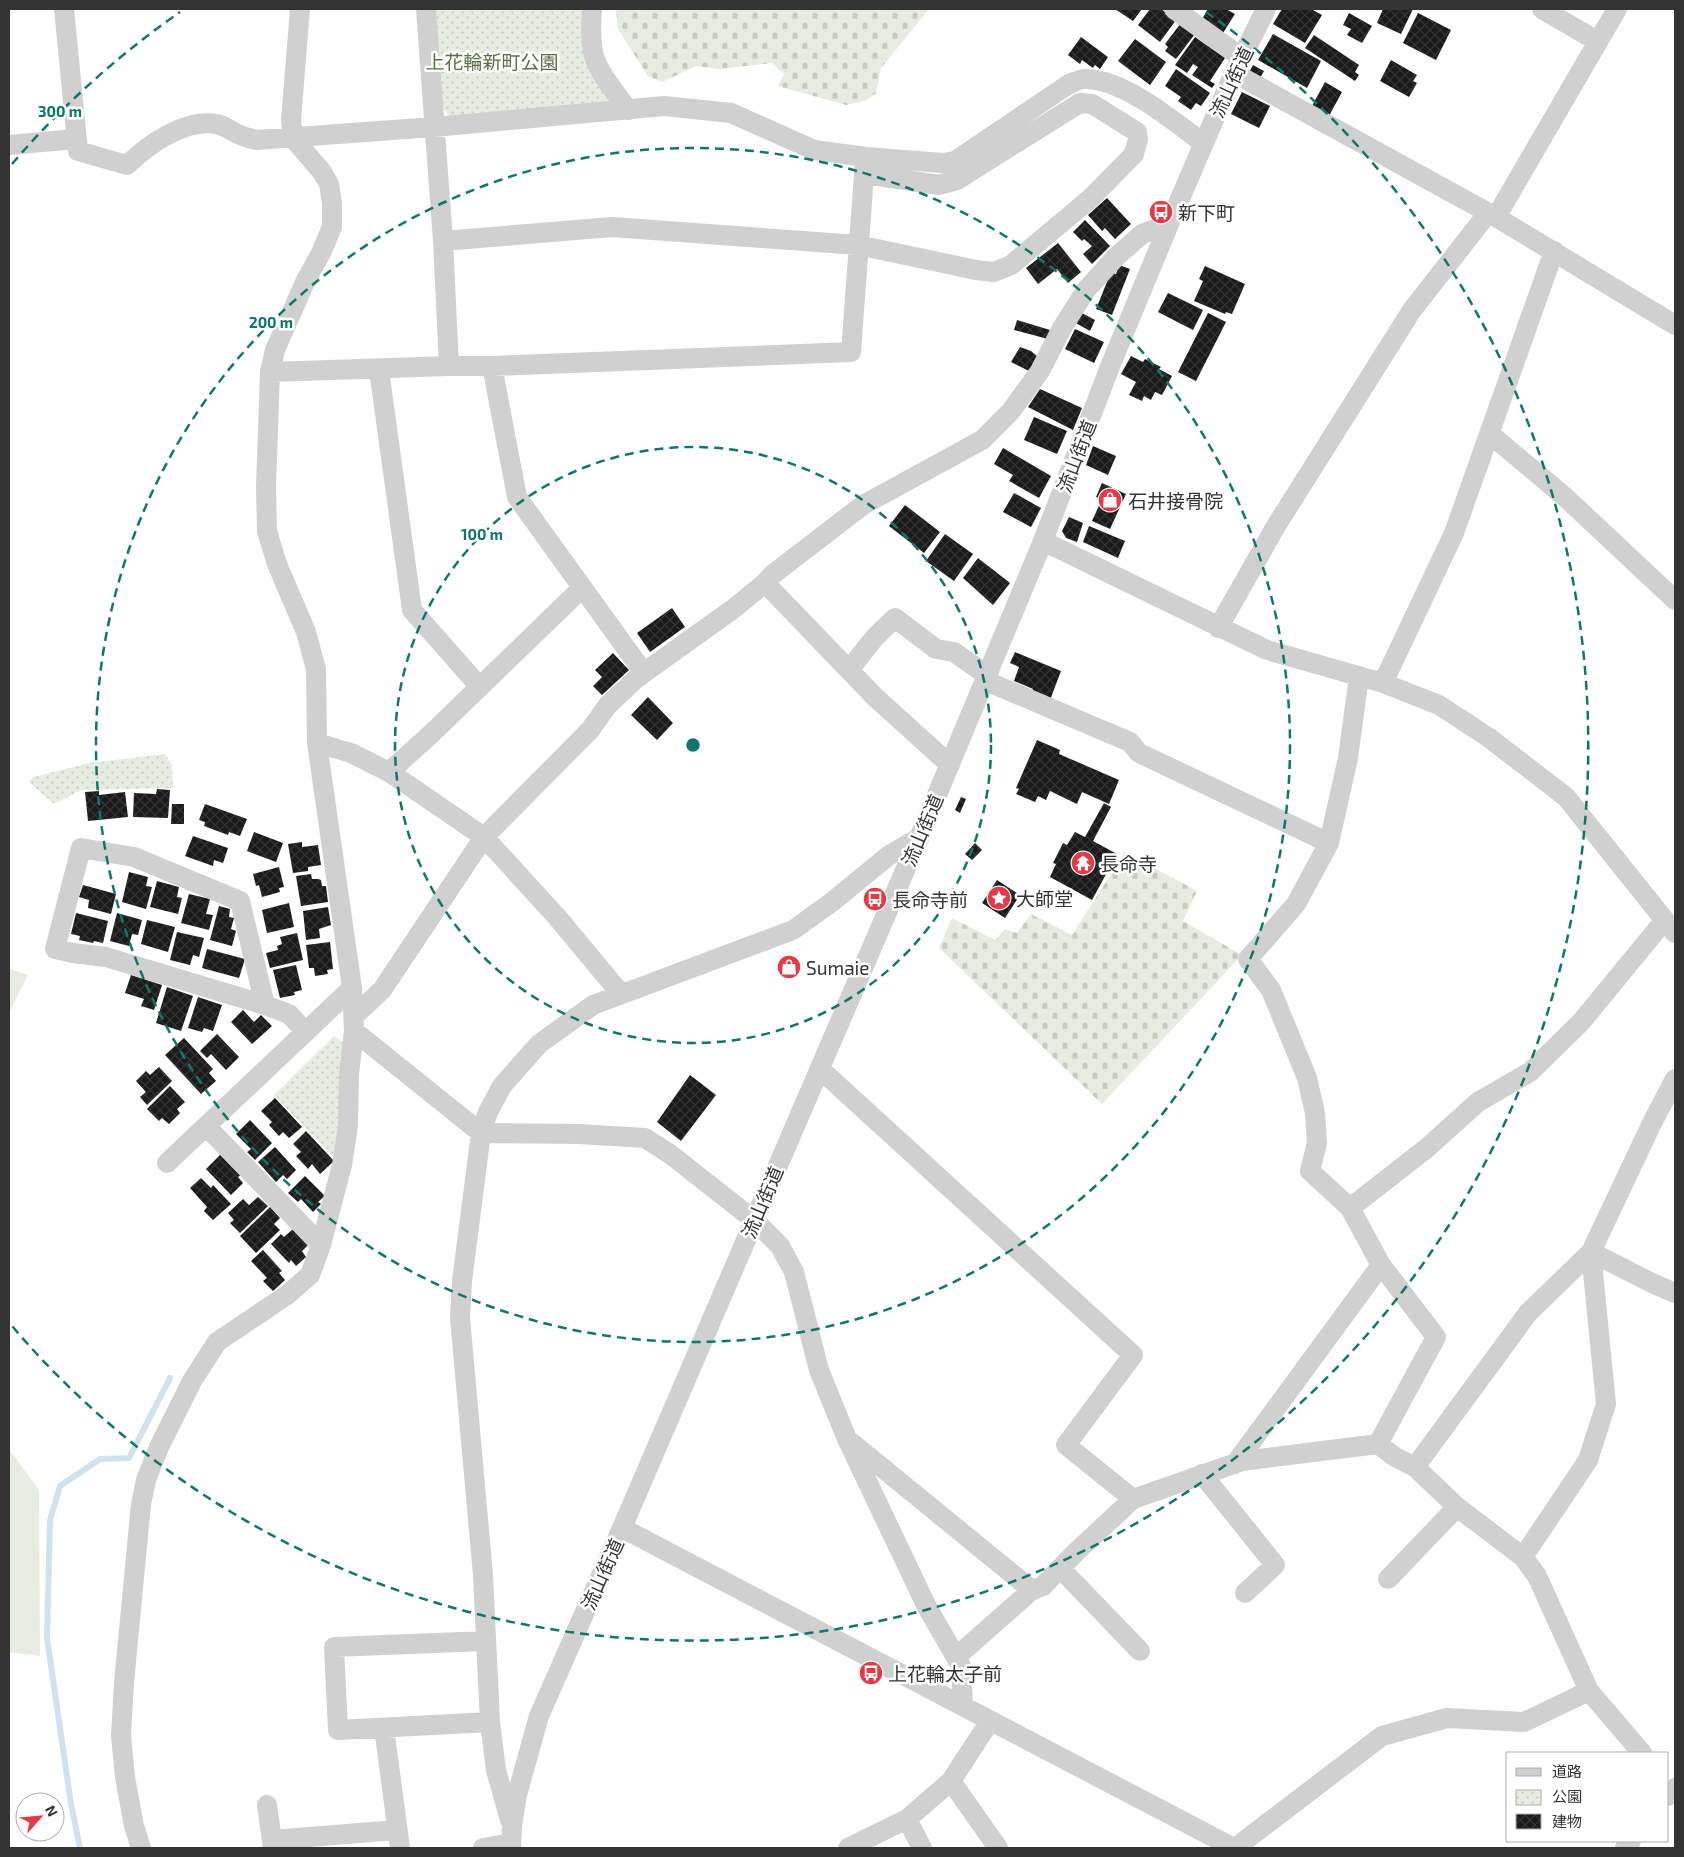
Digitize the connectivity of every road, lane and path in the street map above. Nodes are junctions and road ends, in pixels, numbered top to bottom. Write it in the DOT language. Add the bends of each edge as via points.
graph roads {
  1 [pos="64,9"];
  2 [pos="300,9"];
  3 [pos="426,9"];
  4 [pos="592,9"];
  5 [pos="1174,9"];
  6 [pos="1266,9"];
  7 [pos="1542,9"];
  8 [pos="1617,9"];
  9 [pos="1597,41"];
  10 [pos="1238,65"];
  11 [pos="628,110"];
  12 [pos="434,127"];
  13 [pos="293,138"];
  14 [pos="76,139"];
  15 [pos="1203,144"];
  16 [pos="9,146"];
  17 [pos="865,166"];
  18 [pos="1492,215"];
  19 [pos="1167,229"];
  20 [pos="443,241"];
  21 [pos="858,245"];
  22 [pos="1554,251"];
  23 [pos="1675,325"];
  24 [pos="449,366"];
  25 [pos="492,366"];
  26 [pos="379,370"];
  27 [pos="270,372"];
  28 [pos="1490,434"];
  29 [pos="1043,541"];
  30 [pos="765,583"];
  31 [pos="582,588"];
  32 [pos="1675,600"];
  33 [pos="1218,628"];
  34 [pos="849,670"];
  35 [pos="644,673"];
  36 [pos="1359,676"];
  37 [pos="987,679"];
  38 [pos="1384,683"];
  39 [pos="479,686"];
  40 [pos="317,743"];
  41 [pos="950,765"];
  42 [pos="389,772"];
  43 [pos="484,837"];
  44 [pos="919,838"];
  45 [pos="1329,843"];
  46 [pos="1671,924"];
  47 [pos="352,988"];
  48 [pos="621,994"];
  49 [pos="265,1005"];
  50 [pos="354,1023"];
  51 [pos="306,1032"];
  52 [pos="820,1069"];
  53 [pos="1675,1079"];
  54 [pos="206,1126"];
  55 [pos="481,1133"];
  56 [pos="167,1163"];
  57 [pos="1350,1208"];
  58 [pos="754,1220"];
  59 [pos="321,1245"];
  60 [pos="1592,1252"];
  61 [pos="1381,1265"];
  62 [pos="1675,1293"];
  63 [pos="847,1439"];
  64 [pos="1378,1444"];
  65 [pos="1235,1464"];
  66 [pos="1415,1467"];
  67 [pos="1202,1474"];
  68 [pos="1134,1499"];
  69 [pos="1457,1507"];
  70 [pos="622,1528"];
  71 [pos="1523,1558"];
  72 [pos="1060,1568"];
  73 [pos="1388,1579"];
  74 [pos="1032,1590"];
  75 [pos="1245,1593"];
  76 [pos="486,1641"];
  77 [pos="1140,1651"];
  78 [pos="956,1657"];
  79 [pos="1589,1691"];
  80 [pos="963,1706"];
  81 [pos="990,1721"];
  82 [pos="490,1722"];
  83 [pos="384,1728"];
  84 [pos="1641,1752"];
  85 [pos="952,1781"];
  86 [pos="267,1805"];
  87 [pos="907,1819"];
  88 [pos="398,1839"];
  89 [pos="511,1839"];
  90 [pos="272,1844"];
  91 [pos="141,1848"];
  92 [pos="483,1848"];
  93 [pos="848,1848"];
  94 [pos="922,1848"];
  95 [pos="998,1848"];
  96 [pos="1235,1848"];
  1 -- 14 [label="street"];
  2 -- 13 [label="street"];
  3 -- 12 [label="street"];
  4 -- 11 [label="street" via="594,56"];
  5 -- 10 [label="street"];
  6 -- 10 [label="street, 流山街道"];
  7 -- 9 [label="street"];
  8 -- 9 [label="street"];
  9 -- 18 [label="street"];
  10 -- 15 [label="street, 流山街道"];
  10 -- 18 [label="street"];
  11 -- 12 [label="street"];
  11 -- 17 [label="street" via="664,106 731,113 814,150"];
  12 -- 13 [label="street"];
  12 -- 20 [label="street"];
  13 -- 14 [label="street" via="256,140 219,124 205,123 159,140 127,166 78,151"];
  13 -- 27 [label="street" via="329,184 332,227 282,332"];
  14 -- 16 [label="street"];
  15 -- 17 [label="street" via="1136,96 1107,81 1085,78 1069,84 955,161"];
  15 -- 19 [label="street, 流山街道"];
  17 -- 21 [label="street"];
  17 -- 21 [label="street" via="939,185 957,180 1080,103 1092,104 1137,132 1138,139 1134,154 1091,198 1011,265 994,272"];
  18 -- 22 [label="street"];
  18 -- 33 [label="street" via="1412,310 1276,526"];
  19 -- 29 [label="street, 流山街道"];
  19 -- 30 [label="street" via="1142,234 1086,290 1040,371 1011,411 982,440 863,505"];
  20 -- 21 [label="street" via="612,227"];
  20 -- 24 [label="street"];
  21 -- 25 [label="street" via="851,352"];
  22 -- 23 [label="street"];
  22 -- 28 [label="street"];
  24 -- 25 [label="street"];
  24 -- 26 [label="street"];
  25 -- 31 [label="street" via="517,497"];
  26 -- 27 [label="street"];
  26 -- 39 [label="street" via="412,610"];
  27 -- 40 [label="street" via="266,487 268,531 277,564 306,632 316,669"];
  28 -- 32 [label="street" via="1565,497"];
  28 -- 38 [label="street" via="1454,533"];
  29 -- 33 [label="street"];
  29 -- 37 [label="street, 流山街道"];
  30 -- 34 [label="street"];
  30 -- 35 [label="street"];
  31 -- 35 [label="street"];
  31 -- 39 [label="street"];
  33 -- 36 [label="street" via="1267,650"];
  34 -- 37 [label="street" via="895,618 936,649 954,652"];
  34 -- 41 [label="street"];
  35 -- 43 [label="street" via="608,705 590,730"];
  36 -- 38 [label="street"];
  36 -- 45 [label="street" via="1348,758"];
  37 -- 41 [label="street, 流山街道"];
  37 -- 45 [label="street" via="1130,742 1139,753"];
  38 -- 46 [label="street" via="1439,706 1488,737 1566,797"];
  39 -- 42 [label="street"];
  40 -- 42 [label="street" via="351,753"];
  40 -- 47 [label="street"];
  41 -- 44 [label="street, 流山街道"];
  42 -- 43 [label="street"];
  43 -- 48 [label="street"];
  43 -- 50 [label="street" via="382,990"];
  44 -- 48 [label="street" via="888,856 794,930"];
  44 -- 52 [label="street, 流山街道"];
  45 -- 57 [label="street" via="1296,904 1248,959 1272,990 1307,1078 1315,1113 1317,1143 1310,1171"];
  46 -- 57 [label="street" via="1530,1072 1478,1102 1427,1148"];
  47 -- 50 [label="street"];
  47 -- 51 [label="street"];
  48 -- 55 [label="street" via="593,1005 539,1044 502,1086"];
  49 -- 49 [label="street" via="240,901 134,857 81,848 54,949 106,957"];
  49 -- 51 [label="street" via="289,1014"];
  50 -- 55 [label="street"];
  50 -- 59 [label="street" via="348,1126 342,1165"];
  51 -- 54 [label="street"];
  52 -- 58 [label="street, 流山街道"];
  52 -- 68 [label="street" via="1133,1355 1066,1445"];
  53 -- 60 [label="street"];
  54 -- 56 [label="street"];
  54 -- 59 [label="street"];
  55 -- 58 [label="street" via="645,1138"];
  55 -- 76 [label="street" via="460,1318"];
  57 -- 61 [label="street"];
  58 -- 63 [label="street" via="780,1246 794,1272 819,1370"];
  58 -- 70 [label="street, 流山街道"];
  59 -- 91 [label="street" via="310,1275 217,1342 192,1382 146,1480 140,1513 120,1736 134,1826"];
  60 -- 62 [label="street"];
  60 -- 66 [label="street" via="1528,1313"];
  60 -- 71 [label="street" via="1606,1404 1588,1460"];
  61 -- 64 [label="street" via="1436,1337"];
  61 -- 65 [label="street"];
  63 -- 74 [label="street"];
  63 -- 78 [label="street" via="927,1606"];
  64 -- 65 [label="street"];
  64 -- 66 [label="street"];
  65 -- 67 [label="street"];
  66 -- 69 [label="street"];
  67 -- 68 [label="street"];
  67 -- 75 [label="street" via="1275,1565"];
  68 -- 72 [label="street"];
  69 -- 71 [label="street"];
  69 -- 73 [label="street"];
  70 -- 80 [label="street"];
  70 -- 89 [label="street, 流山街道" via="539,1716 523,1771"];
  71 -- 79 [label="street" via="1537,1576"];
  72 -- 74 [label="street" via="1043,1586"];
  72 -- 77 [label="street"];
  74 -- 78 [label="street"];
  76 -- 82 [label="street"];
  76 -- 83 [label="street" via="334,1647 338,1730"];
  78 -- 80 [label="street" via="961,1666"];
  79 -- 84 [label="street"];
  79 -- 96 [label="street" via="1524,1722 1447,1718 1382,1736"];
  80 -- 81 [label="street"];
  81 -- 85 [label="street"];
  81 -- 96 [label="street"];
  82 -- 83 [label="street"];
  82 -- 89 [label="street" via="496,1770"];
  83 -- 88 [label="street"];
  85 -- 87 [label="street"];
  85 -- 95 [label="street"];
  86 -- 90 [label="street"];
  87 -- 93 [label="street"];
  87 -- 94 [label="street"];
  88 -- 90 [label="street"];
  89 -- 92 [label="street"];
}
